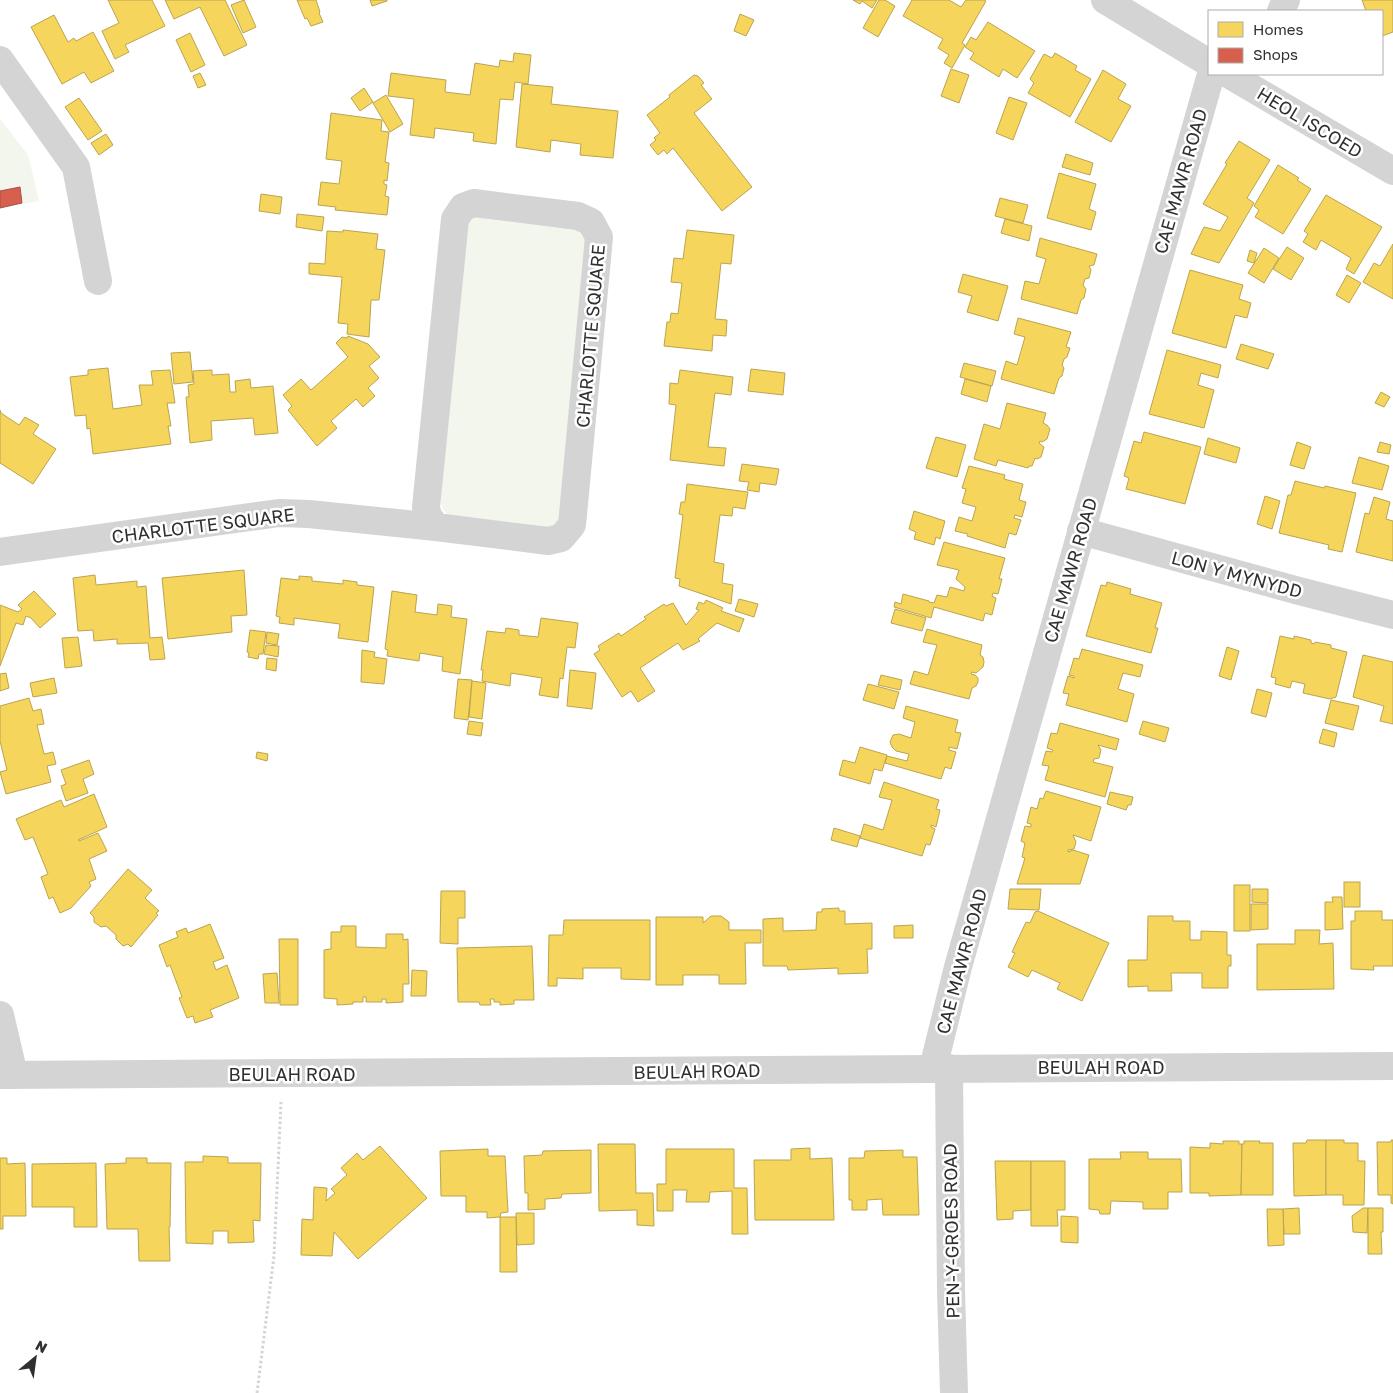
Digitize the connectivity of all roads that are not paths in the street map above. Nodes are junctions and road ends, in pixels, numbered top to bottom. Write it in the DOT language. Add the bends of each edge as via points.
graph roads {
  1 [pos="1105,0"];
  2 [pos="0,60"];
  3 [pos="1208,62"];
  4 [pos="1211,75"];
  5 [pos="1242,77"];
  6 [pos="1393,171"];
  7 [pos="98,280"];
  8 [pos="436,527"];
  9 [pos="1081,531"];
  10 [pos="0,552"];
  11 [pos="1393,615"];
  12 [pos="0,1014"];
  13 [pos="1393,1066"];
  14 [pos="941,1068"];
  15 [pos="7,1075"];
  16 [pos="954,1393"];
  1 -- 3 [label="street"];
  2 -- 7 [label="street" via="76,167"];
  4 -- 9 [label="street, CAE MAWR ROAD"];
  5 -- 6 [label="street, HEOL ISCOED"];
  8 -- 8 [label="street, CHARLOTTE SQUARE" via="548,541 561,538 572,525 599,237 590,222 578,216 474,203 463,206 455,218 426,507"];
  8 -- 10 [label="street, CHARLOTTE SQUARE" via="279,513"];
  9 -- 11 [label="street, LON Y MYNYDD"];
  9 -- 14 [label="street, CAE MAWR ROAD" via="958,967"];
  12 -- 15 [label="street"];
  13 -- 14 [label="street, BEULAH ROAD"];
  14 -- 15 [label="street, BEULAH ROAD"];
  14 -- 16 [label="street, PEN-Y-GROES ROAD"];
}
